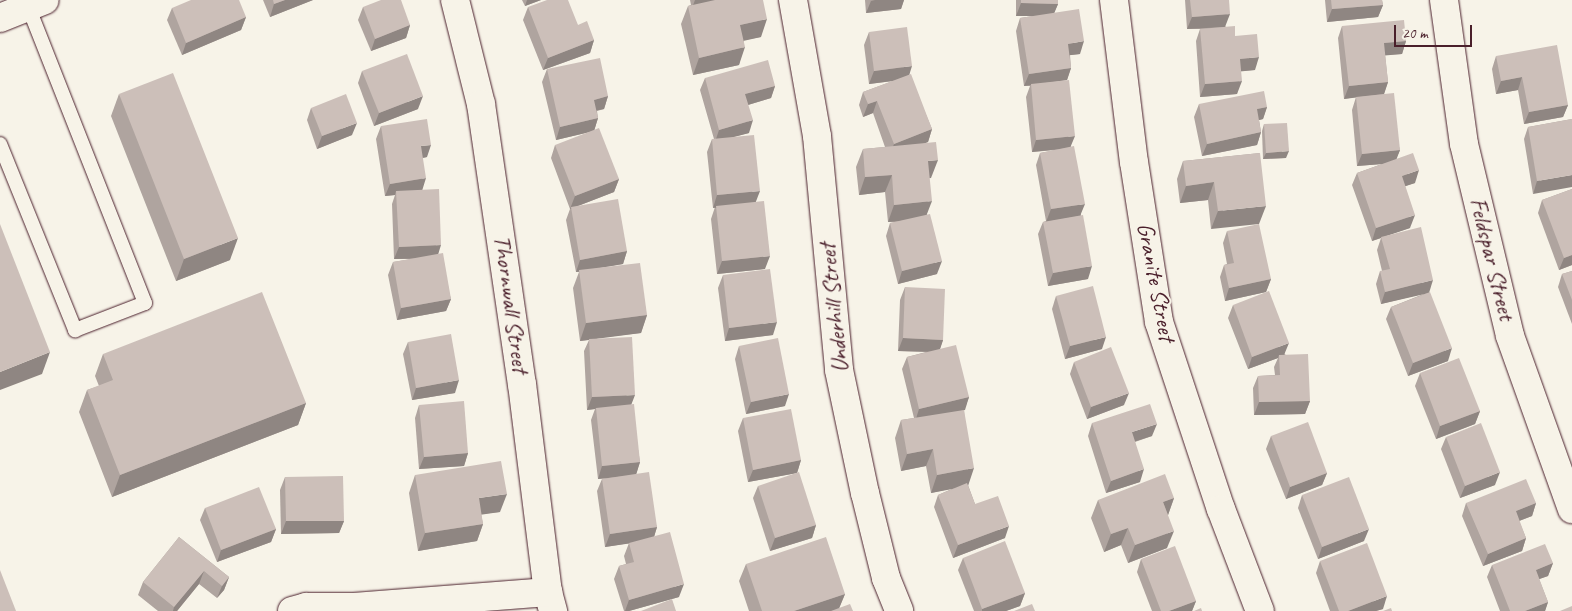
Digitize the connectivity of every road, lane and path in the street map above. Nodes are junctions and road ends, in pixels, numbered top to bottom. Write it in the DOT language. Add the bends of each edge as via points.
graph roads {
  1 [pos="455,0"];
  2 [pos="793,0"];
  3 [pos="1114,0"];
  4 [pos="1444,0"];
  5 [pos="36,3"];
  6 [pos="0,18"];
  7 [pos="0,144"];
  8 [pos="1570,497"];
  9 [pos="550,602"];
  10 [pos="292,611"];
  11 [pos="899,611"];
  12 [pos="1260,611"];
  1 -- 9 [label="street, Thornwall Street" via="481,104"];
  2 -- 11 [label="street, Underhill Street" via="817,136 840,370 869,512 886,578"];
  3 -- 12 [label="street, Granite Street" via="1134,162 1159,322 1221,509"];
  4 -- 8 [label="street, Feldspar Street" via="1464,144 1506,317"];
  5 -- 6 [label="street"];
  5 -- 7 [label="lane" via="145,303 75,330"];
  9 -- 10 [label="street" via="306,607"];
}
